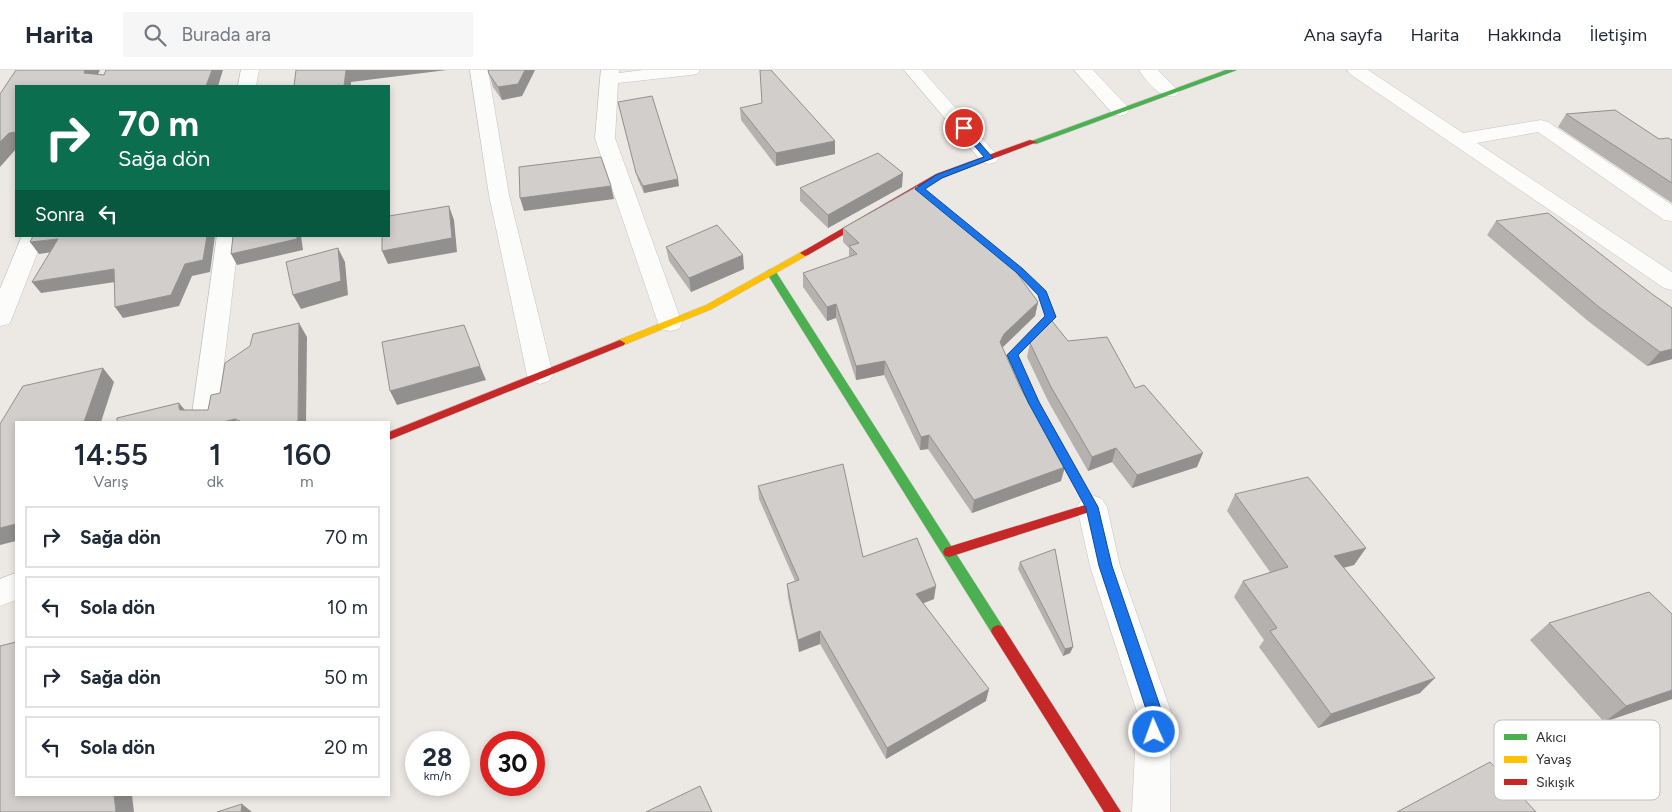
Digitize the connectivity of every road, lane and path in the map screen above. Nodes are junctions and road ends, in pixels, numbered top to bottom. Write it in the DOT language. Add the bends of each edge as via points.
graph roads {
  1 [pos="250,70"];
  2 [pos="480,70"];
  3 [pos="691,70"];
  4 [pos="913,70"];
  5 [pos="1083,70"];
  6 [pos="1148,70"];
  7 [pos="1233,70"];
  8 [pos="1356,70"];
  9 [pos="609,75"];
  10 [pos="247,85"];
  11 [pos="1170,92"];
  12 [pos="1120,110"];
  13 [pos="1459,140"];
  14 [pos="989,158"];
  15 [pos="1672,216"];
  16 [pos="970,230"];
  17 [pos="33,237"];
  18 [pos="228,237"];
  19 [pos="771,272"];
  20 [pos="1672,283"];
  21 [pos="0,318"];
  22 [pos="670,323"];
  23 [pos="540,375"];
  24 [pos="204,421"];
  25 [pos="390,436"];
  26 [pos="1092,507"];
  27 [pos="949,552"];
  28 [pos="15,586"];
  29 [pos="0,592"];
  30 [pos="1113,812"];
  31 [pos="1151,812"];
  1 -- 10 [label="street"];
  2 -- 23 [label="street" via="499,195"];
  3 -- 9 [label="street"];
  4 -- 14 [label="street"];
  5 -- 12 [label="street"];
  6 -- 11 [label="street"];
  7 -- 11 [label="street"];
  8 -- 13 [label="street"];
  9 -- 22 [label="street" via="605,138"];
  11 -- 12 [label="street"];
  12 -- 14 [label="street"];
  13 -- 15 [label="street" via="1540,126"];
  13 -- 20 [label="street"];
  14 -- 19 [label="street" via="939,176 923,192"];
  16 -- 26 [label="street" via="1020,271 1042,294 1051,317 1012,355 1033,402"];
  17 -- 21 [label="street"];
  18 -- 24 [label="street"];
  19 -- 22 [label="street" via="709,307"];
  19 -- 27 [label="street"];
  22 -- 23 [label="street"];
  23 -- 25 [label="street"];
  26 -- 27 [label="street"];
  26 -- 31 [label="street" via="1105,566 1154,712"];
  27 -- 30 [label="street"];
  28 -- 29 [label="street"];
}
